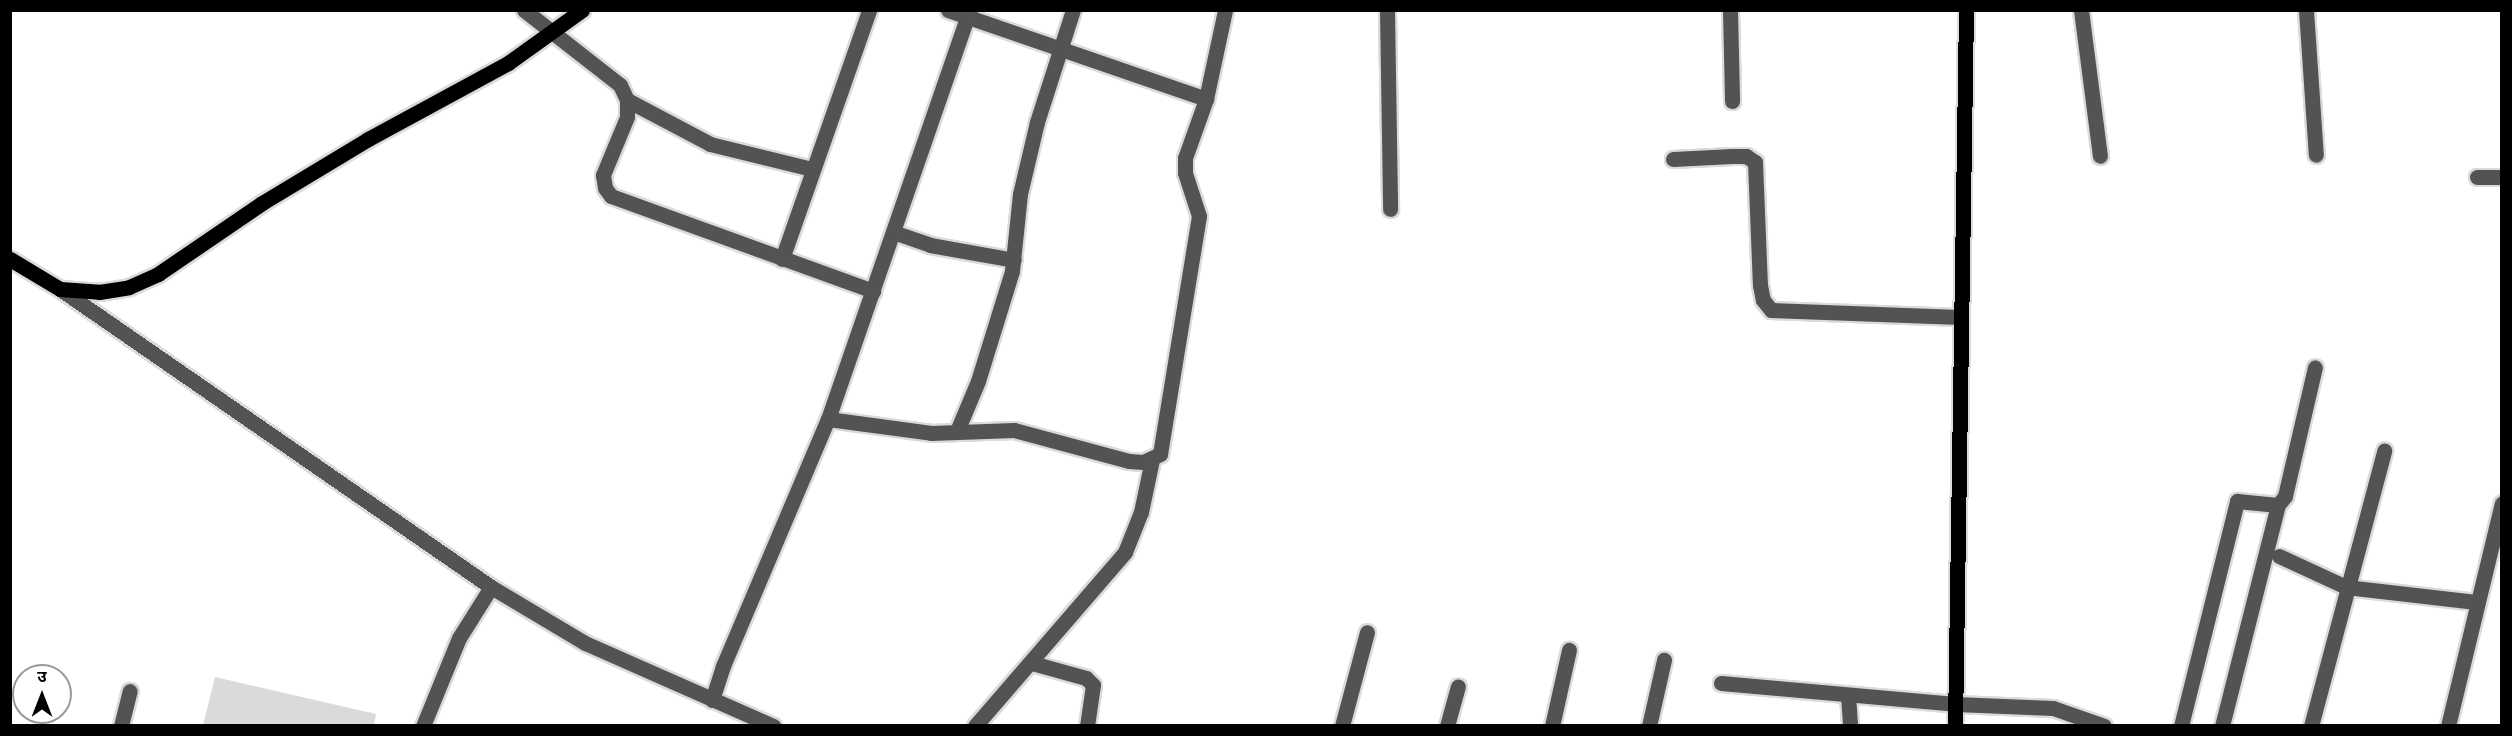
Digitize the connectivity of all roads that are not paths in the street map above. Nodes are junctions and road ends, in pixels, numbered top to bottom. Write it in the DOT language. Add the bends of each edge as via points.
graph roads {
  1 [pos="524,10"];
  2 [pos="582,10"];
  3 [pos="869,10"];
  4 [pos="948,10"];
  5 [pos="1073,10"];
  6 [pos="1225,10"];
  7 [pos="1387,10"];
  8 [pos="1730,10"];
  9 [pos="1966,10"];
  10 [pos="2081,10"];
  11 [pos="2306,10"];
  12 [pos="969,14"];
  13 [pos="556,32"];
  14 [pos="1059,51"];
  15 [pos="1206,99"];
  16 [pos="627,100"];
  17 [pos="1732,101"];
  18 [pos="2316,155"];
  19 [pos="2100,156"];
  20 [pos="1673,159"];
  21 [pos="812,169"];
  22 [pos="2477,177"];
  23 [pos="2502,177"];
  24 [pos="1390,209"];
  25 [pos="893,232"];
  26 [pos="10,259"];
  27 [pos="782,259"];
  28 [pos="1014,260"];
  29 [pos="60,289"];
  30 [pos="873,291"];
  31 [pos="1959,317"];
  32 [pos="2315,367"];
  33 [pos="828,419"];
  34 [pos="957,431"];
  35 [pos="2384,451"];
  36 [pos="1152,460"];
  37 [pos="2502,503"];
  38 [pos="2278,505"];
  39 [pos="2279,556"];
  40 [pos="491,587"];
  41 [pos="2346,587"];
  42 [pos="2476,602"];
  43 [pos="1367,633"];
  44 [pos="1569,650"];
  45 [pos="1664,660"];
  46 [pos="1032,663"];
  47 [pos="1721,683"];
  48 [pos="1458,686"];
  49 [pos="130,691"];
  50 [pos="1848,695"];
  51 [pos="712,700"];
  52 [pos="1955,704"];
  53 [pos="122,726"];
  54 [pos="423,726"];
  55 [pos="773,726"];
  56 [pos="975,726"];
  57 [pos="1087,726"];
  58 [pos="1342,726"];
  59 [pos="1447,726"];
  60 [pos="1552,726"];
  61 [pos="1649,726"];
  62 [pos="1850,726"];
  63 [pos="1955,726"];
  64 [pos="2104,726"];
  65 [pos="2181,726"];
  66 [pos="2222,726"];
  67 [pos="2311,726"];
  68 [pos="2448,726"];
  1 -- 13 [label="street"];
  2 -- 13 [label="main road"];
  3 -- 21 [label="street"];
  4 -- 12 [label="street"];
  5 -- 14 [label="street"];
  6 -- 15 [label="street"];
  7 -- 24 [label="street"];
  8 -- 17 [label="street"];
  9 -- 31 [label="main road"];
  10 -- 19 [label="street"];
  11 -- 18 [label="street"];
  12 -- 14 [label="street"];
  12 -- 25 [label="street"];
  13 -- 16 [label="street" via="620,85"];
  13 -- 29 [label="main road" via="262,202 158,274 129,287 99,292"];
  14 -- 15 [label="street"];
  14 -- 28 [label="street" via="1020,194"];
  15 -- 36 [label="street" via="1185,158 1185,173 1199,216 1164,442 1160,454"];
  16 -- 21 [label="street" via="710,144"];
  16 -- 27 [label="street" via="627,117 603,175 611,196"];
  20 -- 31 [label="street" via="1746,156 1755,162 1760,285 1763,300 1771,310"];
  21 -- 27 [label="street"];
  22 -- 23 [label="street"];
  25 -- 28 [label="street" via="930,245"];
  25 -- 30 [label="street"];
  26 -- 29 [label="main road"];
  27 -- 30 [label="street"];
  28 -- 34 [label="street" via="981,371"];
  29 -- 40 [label="street"];
  30 -- 33 [label="street"];
  31 -- 52 [label="main road"];
  32 -- 38 [label="street" via="2285,496"];
  33 -- 34 [label="street" via="903,430"];
  33 -- 51 [label="street"];
  34 -- 36 [label="street" via="1014,430 1129,461"];
  35 -- 41 [label="street"];
  36 -- 46 [label="street" via="1141,512 1125,552"];
  37 -- 42 [label="street"];
  38 -- 65 [label="street" via="2237,501"];
  38 -- 66 [label="street"];
  39 -- 41 [label="street"];
  40 -- 51 [label="street" via="585,643"];
  40 -- 54 [label="street" via="459,638"];
  41 -- 42 [label="street"];
  41 -- 67 [label="street"];
  42 -- 68 [label="street"];
  43 -- 58 [label="street"];
  44 -- 60 [label="street"];
  45 -- 61 [label="street"];
  46 -- 56 [label="street"];
  46 -- 57 [label="street" via="1086,678 1093,685 1094,702"];
  47 -- 50 [label="street"];
  48 -- 59 [label="street"];
  49 -- 53 [label="street"];
  50 -- 52 [label="street"];
  50 -- 62 [label="street"];
  51 -- 55 [label="street"];
  52 -- 63 [label="main road"];
  52 -- 64 [label="street" via="2053,708"];
}
